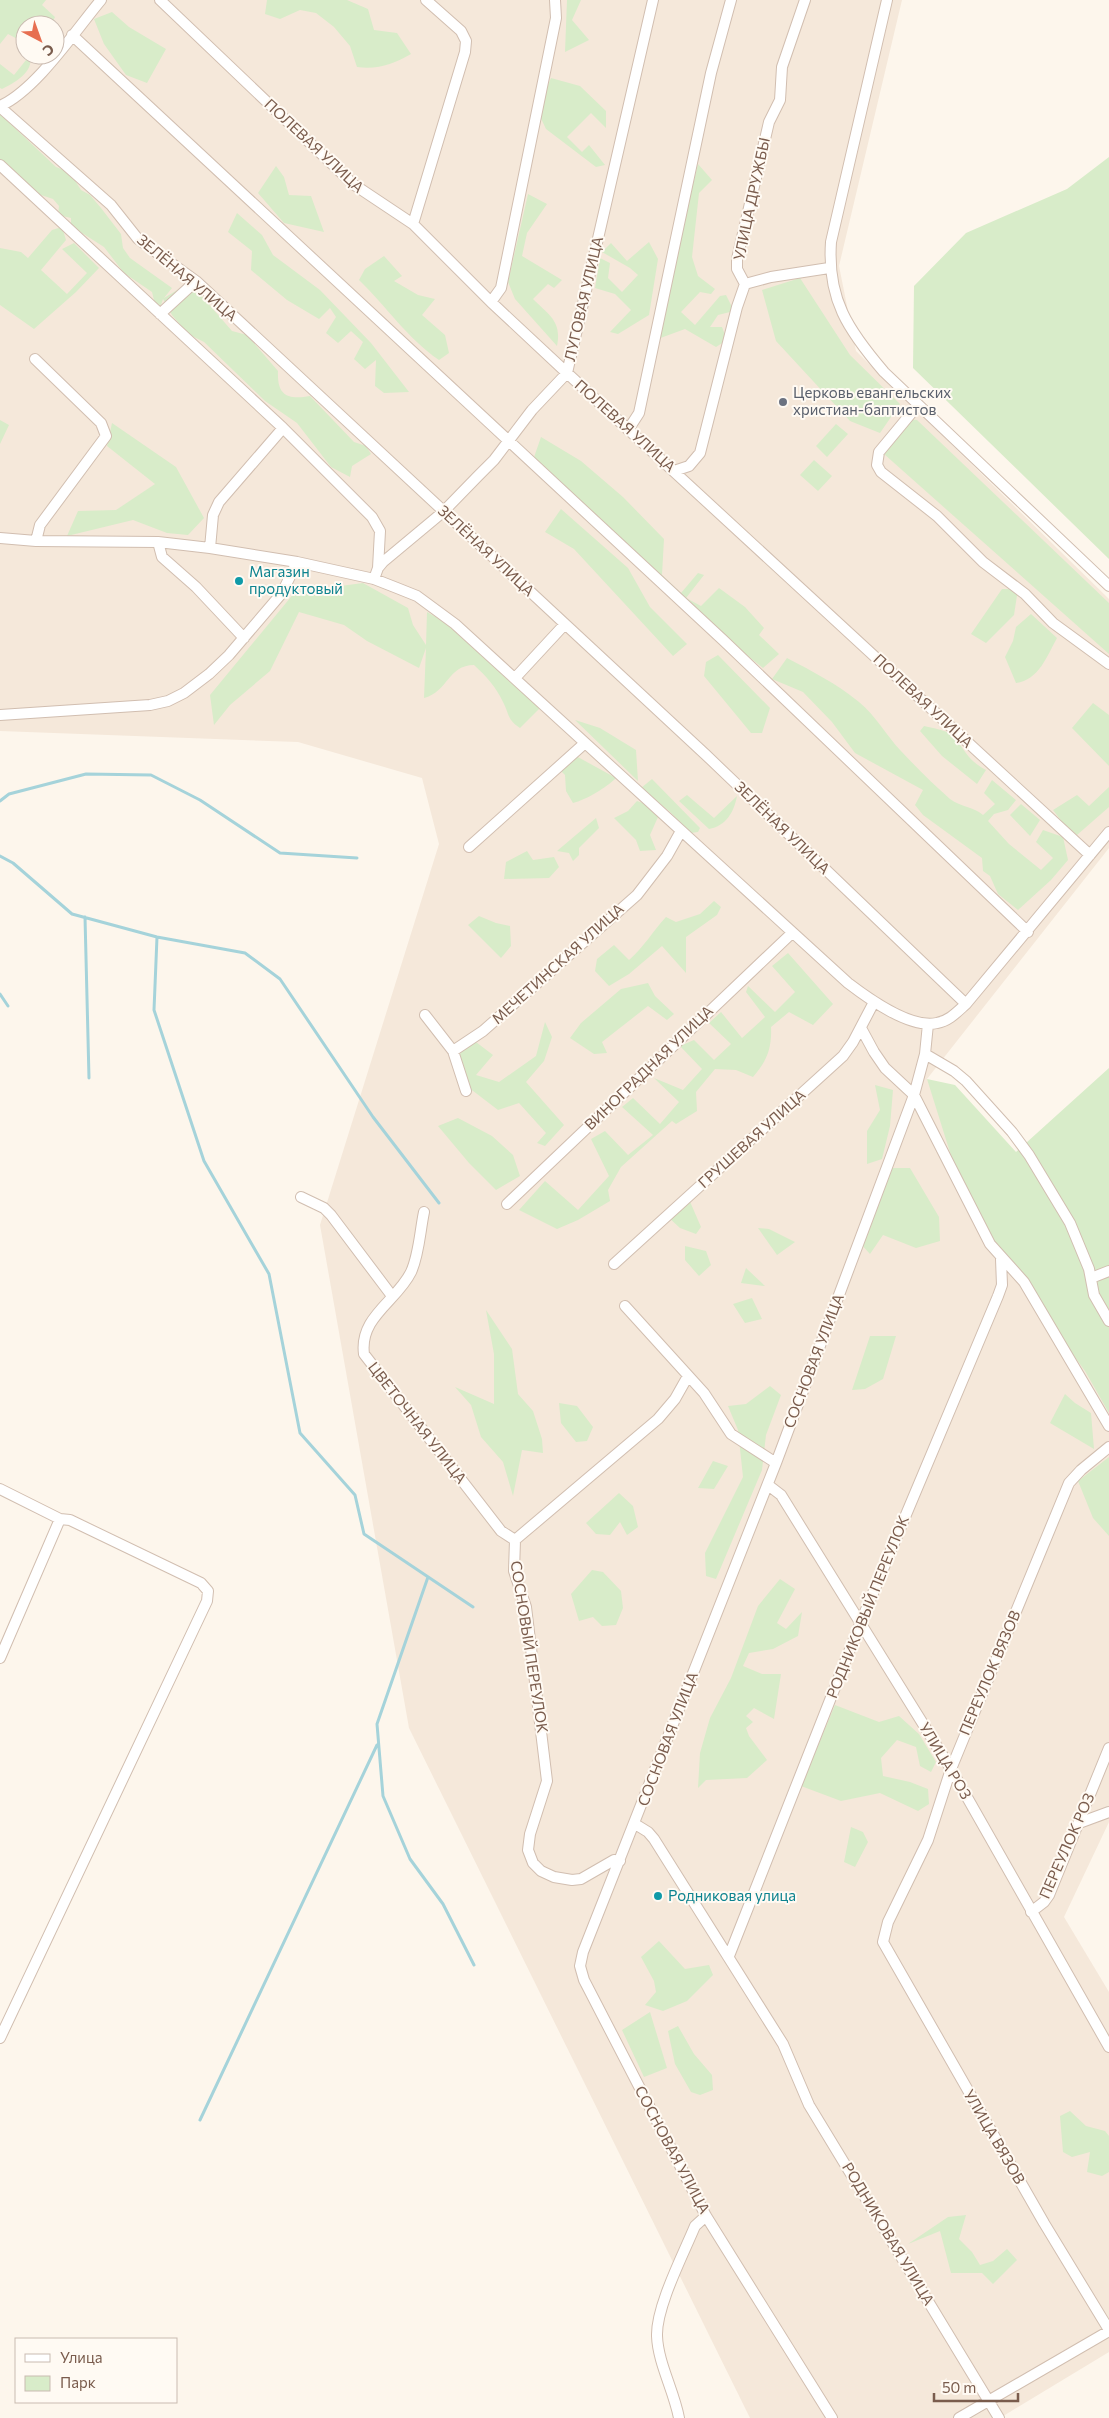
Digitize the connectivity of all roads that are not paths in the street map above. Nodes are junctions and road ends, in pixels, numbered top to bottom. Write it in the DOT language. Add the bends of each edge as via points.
graph roads {
  1 [pos="101,0"];
  2 [pos="160,0"];
  3 [pos="426,0"];
  4 [pos="555,0"];
  5 [pos="731,0"];
  6 [pos="805,0"];
  7 [pos="887,0"];
  8 [pos="652,2"];
  9 [pos="72,35"];
  10 [pos="0,106"];
  11 [pos="0,165"];
  12 [pos="413,224"];
  13 [pos="829,268"];
  14 [pos="196,281"];
  15 [pos="745,284"];
  16 [pos="491,302"];
  17 [pos="160,314"];
  18 [pos="35,359"];
  19 [pos="567,373"];
  20 [pos="918,405"];
  21 [pos="283,428"];
  22 [pos="628,430"];
  23 [pos="508,441"];
  24 [pos="674,471"];
  25 [pos="443,512"];
  26 [pos="0,538"];
  27 [pos="36,541"];
  28 [pos="158,542"];
  29 [pos="210,548"];
  30 [pos="297,562"];
  31 [pos="378,568"];
  32 [pos="374,579"];
  33 [pos="1109,586"];
  34 [pos="565,624"];
  35 [pos="244,638"];
  36 [pos="1109,664"];
  37 [pos="515,678"];
  38 [pos="0,714"];
  39 [pos="585,743"];
  40 [pos="681,831"];
  41 [pos="1109,832"];
  42 [pos="469,847"];
  43 [pos="1090,855"];
  44 [pos="1028,932"];
  45 [pos="792,933"];
  46 [pos="874,1002"];
  47 [pos="966,1004"];
  48 [pos="425,1015"];
  49 [pos="928,1024"];
  50 [pos="861,1028"];
  51 [pos="453,1051"];
  52 [pos="925,1054"];
  53 [pos="466,1091"];
  54 [pos="914,1095"];
  55 [pos="301,1197"];
  56 [pos="507,1204"];
  57 [pos="424,1212"];
  58 [pos="1001,1259"];
  59 [pos="614,1264"];
  60 [pos="1109,1271"];
  61 [pos="1091,1278"];
  62 [pos="392,1296"];
  63 [pos="625,1306"];
  64 [pos="1109,1322"];
  65 [pos="688,1376"];
  66 [pos="1109,1426"];
  67 [pos="1109,1447"];
  68 [pos="776,1463"];
  69 [pos="768,1485"];
  70 [pos="0,1489"];
  71 [pos="60,1519"];
  72 [pos="515,1540"];
  73 [pos="860,1624"];
  74 [pos="0,1658"];
  75 [pos="1109,1748"];
  76 [pos="951,1769"];
  77 [pos="1109,1812"];
  78 [pos="1078,1823"];
  79 [pos="635,1824"];
  80 [pos="620,1861"];
  81 [pos="1031,1912"];
  82 [pos="883,1942"];
  83 [pos="729,1956"];
  84 [pos="0,2038"];
  85 [pos="1109,2047"];
  86 [pos="706,2216"];
  87 [pos="1109,2330"];
  88 [pos="990,2401"];
  89 [pos="679,2418"];
  90 [pos="832,2418"];
  91 [pos="959,2418"];
  92 [pos="999,2418"];
  1 -- 9 [label="street"];
  2 -- 12 [label="street, ПОЛЕВАЯ УЛИЦА" via="353,184"];
  3 -- 12 [label="street" via="461,31 466,41"];
  4 -- 16 [label="street" via="556,18 501,288"];
  5 -- 22 [label="street" via="711,73 639,413"];
  6 -- 15 [label="street, УЛИЦА ДРУЖБЫ" via="782,67 780,100 769,122 736,259"];
  7 -- 13 [label="street" via="831,242"];
  8 -- 19 [label="street, ЛУГОВАЯ УЛИЦА"];
  9 -- 10 [label="street" via="19,95"];
  9 -- 23 [label="street"];
  10 -- 14 [label="street, ЗЕЛЁНАЯ УЛИЦА" via="111,205 138,238"];
  11 -- 17 [label="street"];
  12 -- 16 [label="street, ПОЛЕВАЯ УЛИЦА"];
  13 -- 15 [label="street"];
  13 -- 20 [label="street" via="836,299 854,332 884,372"];
  14 -- 17 [label="street"];
  14 -- 25 [label="street, ЗЕЛЁНАЯ УЛИЦА"];
  15 -- 24 [label="street, УЛИЦА ДРУЖБЫ" via="700,453 688,466"];
  16 -- 19 [label="street, ПОЛЕВАЯ УЛИЦА"];
  17 -- 21 [label="street"];
  18 -- 27 [label="street" via="101,423 106,436 40,525"];
  19 -- 22 [label="street, ПОЛЕВАЯ УЛИЦА"];
  19 -- 23 [label="street, ЛУГОВАЯ УЛИЦА"];
  20 -- 33 [label="street"];
  20 -- 36 [label="street" via="880,452 877,465 880,472 937,516 983,562 1025,594 1053,623"];
  21 -- 29 [label="street" via="218,502 213,515"];
  21 -- 31 [label="street" via="378,525"];
  22 -- 24 [label="street, ПОЛЕВАЯ УЛИЦА"];
  23 -- 25 [label="street, ЛУГОВАЯ УЛИЦА" via="494,460"];
  23 -- 44 [label="street"];
  24 -- 43 [label="street, ПОЛЕВАЯ УЛИЦА"];
  25 -- 31 [label="street, ЛУГОВАЯ УЛИЦА"];
  25 -- 34 [label="street, ЗЕЛЁНАЯ УЛИЦА"];
  26 -- 27 [label="street"];
  27 -- 28 [label="street"];
  28 -- 29 [label="street"];
  28 -- 35 [label="street" via="162,557 196,587"];
  29 -- 30 [label="street"];
  30 -- 32 [label="street"];
  30 -- 35 [label="street" via="282,594"];
  31 -- 32 [label="street, ЛУГОВАЯ УЛИЦА"];
  32 -- 37 [label="street" via="417,596 437,609"];
  34 -- 37 [label="street"];
  34 -- 47 [label="street, ЗЕЛЁНАЯ УЛИЦА"];
  35 -- 38 [label="street" via="209,674 168,701 150,705"];
  37 -- 39 [label="street"];
  39 -- 40 [label="street"];
  39 -- 42 [label="street"];
  40 -- 45 [label="street"];
  40 -- 51 [label="street, МЕЧЕТИНСКАЯ УЛИЦА" via="667,856 637,895 483,1032"];
  41 -- 43 [label="street"];
  43 -- 44 [label="street"];
  44 -- 47 [label="street"];
  45 -- 46 [label="street"];
  45 -- 56 [label="street, ВИНОГРАДНАЯ УЛИЦА"];
  46 -- 49 [label="street" via="916,1022"];
  46 -- 50 [label="street, ГРУШЕВАЯ УЛИЦА"];
  47 -- 49 [label="street" via="946,1020"];
  48 -- 51 [label="street"];
  49 -- 52 [label="street, СОСНОВАЯ УЛИЦА"];
  50 -- 54 [label="street" via="885,1068"];
  50 -- 59 [label="street, ГРУШЕВАЯ УЛИЦА" via="843,1056"];
  51 -- 53 [label="street"];
  52 -- 54 [label="street, СОСНОВАЯ УЛИЦА"];
  52 -- 61 [label="street" via="966,1081 1012,1132 1070,1223"];
  54 -- 58 [label="street" via="990,1244"];
  54 -- 68 [label="street, СОСНОВАЯ УЛИЦА"];
  55 -- 62 [label="street" via="331,1215"];
  57 -- 62 [label="street, ЦВЕТОЧНАЯ УЛИЦА" via="410,1273"];
  58 -- 66 [label="street" via="1024,1282"];
  58 -- 73 [label="street, РОДНИКОВЫЙ ПЕРЕУЛОК" via="1002,1285 998,1296"];
  60 -- 61 [label="street"];
  61 -- 64 [label="street" via="1094,1295"];
  62 -- 72 [label="street, ЦВЕТОЧНАЯ УЛИЦА" via="369,1325 363,1344 364,1354 501,1531"];
  63 -- 65 [label="street"];
  65 -- 68 [label="street" via="712,1404 731,1434"];
  65 -- 72 [label="street, СОСНОВЫЙ ПЕРЕУЛОК" via="658,1419"];
  67 -- 76 [label="street, ПЕРЕУЛОК ВЯЗОВ" via="1069,1483"];
  68 -- 69 [label="street, СОСНОВАЯ УЛИЦА"];
  69 -- 73 [label="street, УЛИЦА РОЗ" via="781,1495"];
  69 -- 79 [label="street, СОСНОВАЯ УЛИЦА"];
  70 -- 71 [label="street"];
  71 -- 74 [label="street"];
  71 -- 84 [label="street" via="70,1520 201,1583 208,1591"];
  72 -- 80 [label="street, СОСНОВЫЙ ПЕРЕУЛОК" via="514,1571 526,1607 547,1772 546,1789 530,1834 528,1850 533,1863 541,1871 572,1880 614,1860"];
  73 -- 76 [label="street, УЛИЦА РОЗ"];
  73 -- 83 [label="street, РОДНИКОВЫЙ ПЕРЕУЛОК"];
  75 -- 78 [label="street, ПЕРЕУЛОК РОЗ"];
  76 -- 81 [label="street, УЛИЦА РОЗ"];
  76 -- 82 [label="street, ПЕРЕУЛОК ВЯЗОВ" via="928,1840 888,1922"];
  77 -- 78 [label="street"];
  78 -- 81 [label="street, ПЕРЕУЛОК РОЗ" via="1049,1895"];
  79 -- 80 [label="street, СОСНОВАЯ УЛИЦА"];
  79 -- 83 [label="street, РОДНИКОВАЯ УЛИЦА" via="654,1839"];
  80 -- 86 [label="street, СОСНОВАЯ УЛИЦА" via="580,1966 584,1980"];
  81 -- 85 [label="street, УЛИЦА РОЗ"];
  82 -- 87 [label="street, УЛИЦА ВЯЗОВ"];
  83 -- 88 [label="street, РОДНИКОВАЯ УЛИЦА" via="783,2044 809,2105"];
  86 -- 89 [label="street" via="695,2226 658,2316 659,2351"];
  86 -- 90 [label="street, СОСНОВАЯ УЛИЦА"];
  87 -- 88 [label="street, УЛИЦА ВЯЗОВ"];
  88 -- 91 [label="street, УЛИЦА ВЯЗОВ"];
  88 -- 92 [label="street, РОДНИКОВАЯ УЛИЦА"];
}
